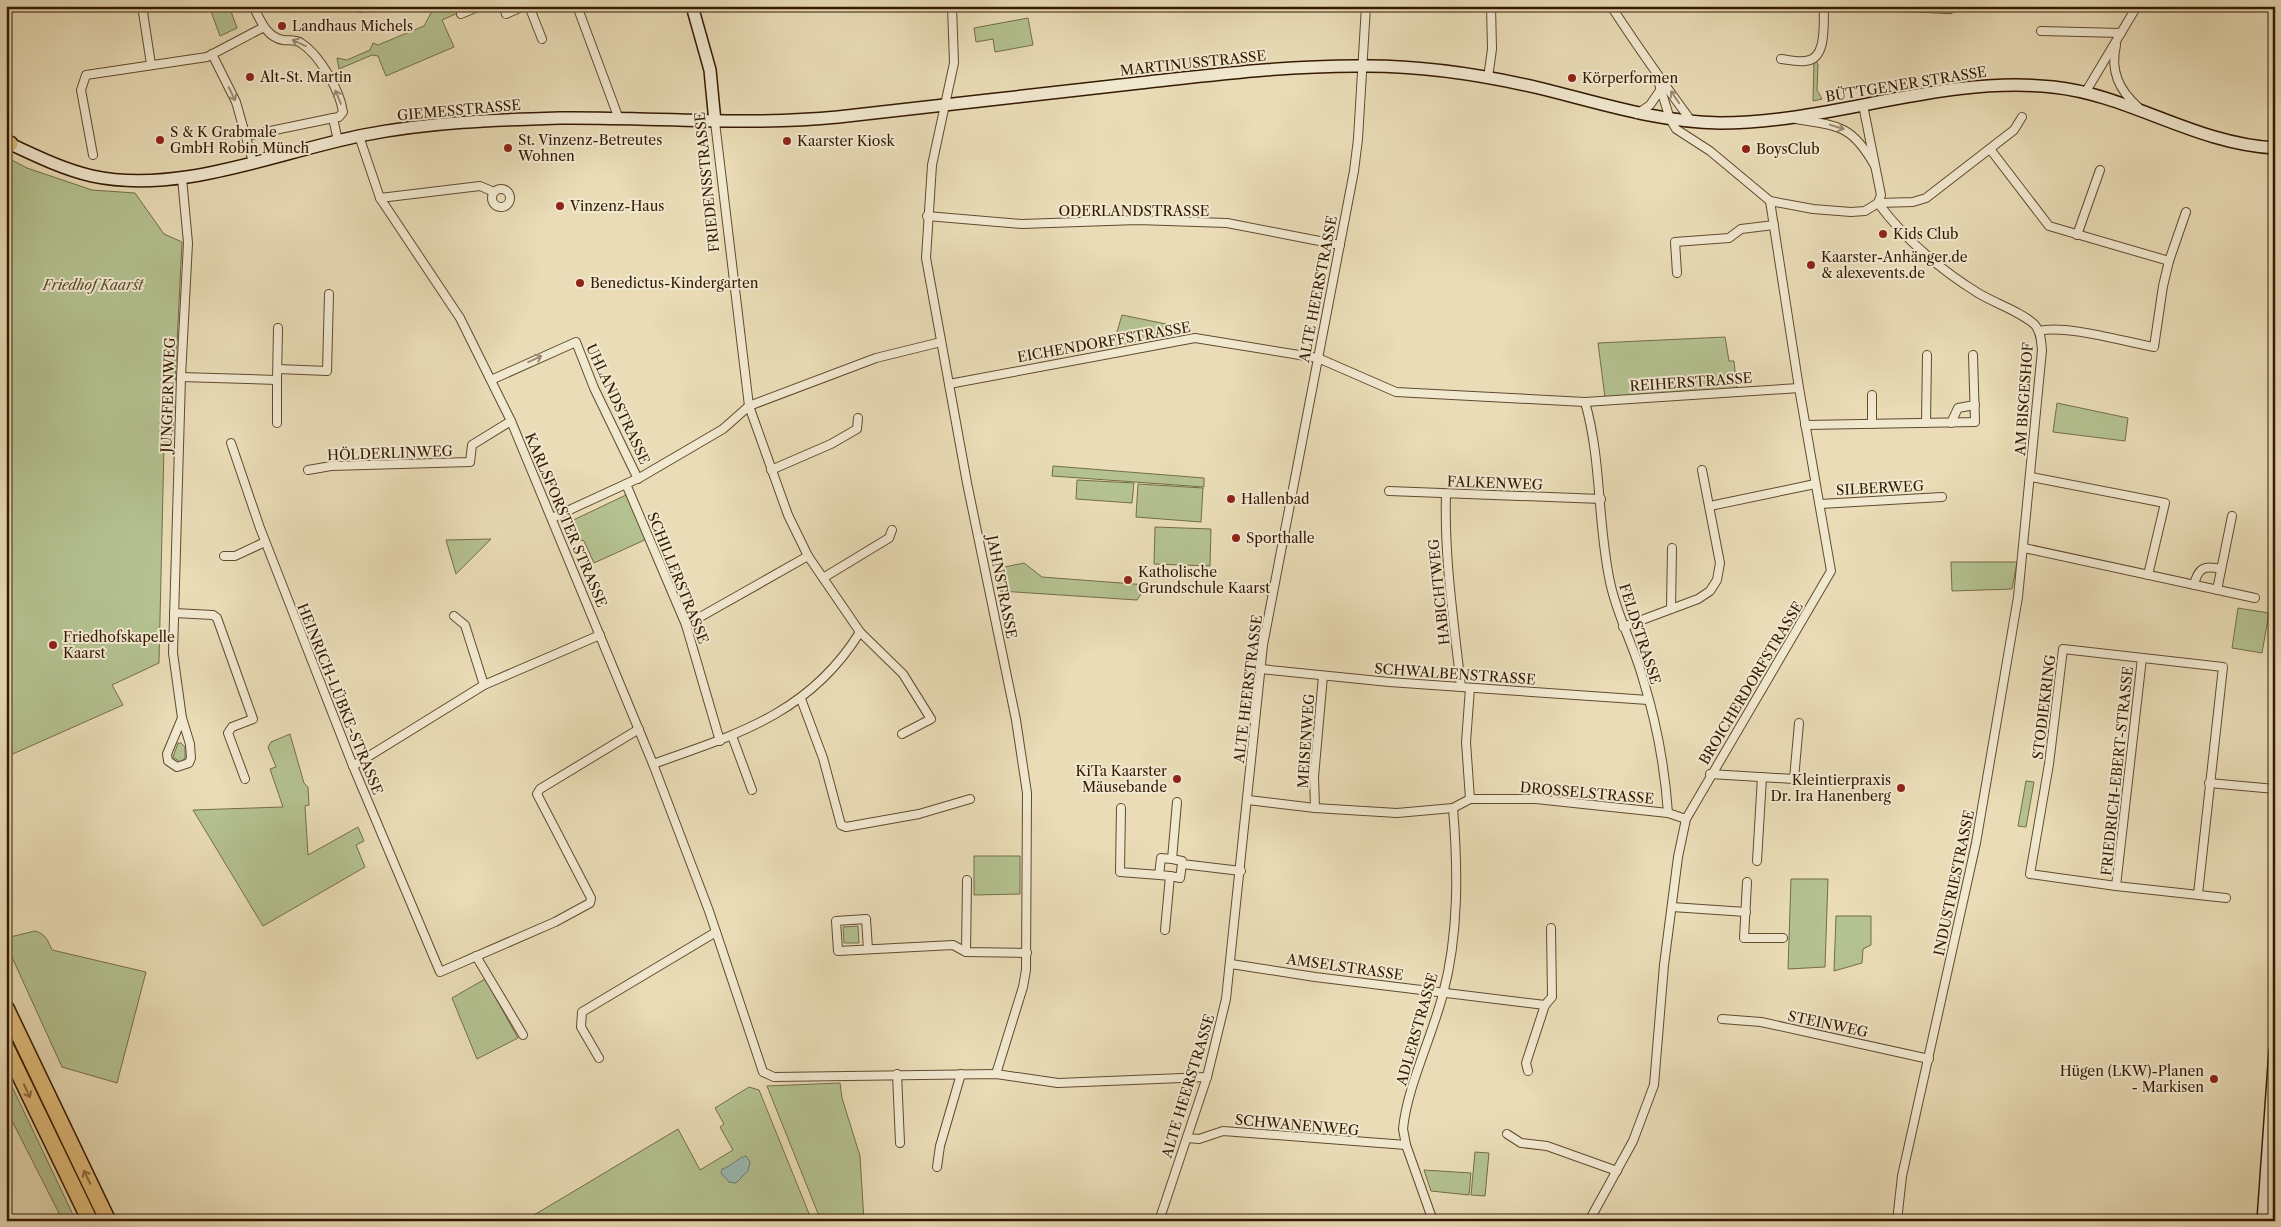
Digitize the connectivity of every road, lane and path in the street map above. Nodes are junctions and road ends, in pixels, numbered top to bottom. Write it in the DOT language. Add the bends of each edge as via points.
graph roads {
  1 [pos="10,6"];
  2 [pos="142,6"];
  3 [pos="253,6"];
  4 [pos="480,6"];
  5 [pos="503,6"];
  6 [pos="524,6"];
  7 [pos="529,6"];
  8 [pos="577,6"];
  9 [pos="952,6"];
  10 [pos="1366,6"];
  11 [pos="1491,6"];
  12 [pos="1611,6"];
  13 [pos="1824,6"];
  14 [pos="1876,6"];
  15 [pos="2137,6"];
  16 [pos="695,7"];
  17 [pos="1950,9"];
  18 [pos="6,10"];
  19 [pos="460,14"];
  20 [pos="264,27"];
  21 [pos="2041,32"];
  22 [pos="2119,37"];
  23 [pos="542,39"];
  24 [pos="212,54"];
  25 [pos="1781,59"];
  26 [pos="151,64"];
  27 [pos="1362,65"];
  28 [pos="1656,74"];
  29 [pos="1488,78"];
  30 [pos="1661,89"];
  31 [pos="2085,93"];
  32 [pos="946,104"];
  33 [pos="1863,105"];
  34 [pos="2144,113"];
  35 [pos="1636,114"];
  36 [pos="2022,117"];
  37 [pos="333,118"];
  38 [pos="1789,118"];
  39 [pos="619,119"];
  40 [pos="1670,119"];
  41 [pos="715,122"];
  42 [pos="1692,122"];
  43 [pos="246,136"];
  44 [pos="359,136"];
  45 [pos="338,141"];
  46 [pos="8,143"];
  47 [pos="2275,148"];
  48 [pos="1990,150"];
  49 [pos="93,155"];
  50 [pos="253,162"];
  51 [pos="1875,166"];
  52 [pos="2100,170"];
  53 [pos="182,178"];
  54 [pos="494,192"];
  55 [pos="380,198"];
  56 [pos="1770,201"];
  57 [pos="1878,203"];
  58 [pos="2186,212"];
  59 [pos="927,216"];
  60 [pos="1774,225"];
  61 [pos="2077,235"];
  62 [pos="1340,245"];
  63 [pos="2169,261"];
  64 [pos="1678,273"];
  65 [pos="329,294"];
  66 [pos="278,328"];
  67 [pos="2039,331"];
  68 [pos="941,342"];
  69 [pos="1927,355"];
  70 [pos="1973,355"];
  71 [pos="1318,358"];
  72 [pos="278,369"];
  73 [pos="181,377"];
  74 [pos="277,380"];
  75 [pos="491,380"];
  76 [pos="949,384"];
  77 [pos="1799,388"];
  78 [pos="1872,395"];
  79 [pos="1585,402"];
  80 [pos="1975,405"];
  81 [pos="749,406"];
  82 [pos="858,418"];
  83 [pos="511,422"];
  84 [pos="1951,422"];
  85 [pos="278,423"];
  86 [pos="1926,423"];
  87 [pos="1872,424"];
  88 [pos="1805,425"];
  89 [pos="231,443"];
  90 [pos="308,470"];
  91 [pos="772,470"];
  92 [pos="1702,470"];
  93 [pos="2031,477"];
  94 [pos="638,479"];
  95 [pos="626,484"];
  96 [pos="1816,484"];
  97 [pos="1389,491"];
  98 [pos="1446,494"];
  99 [pos="1942,497"];
  100 [pos="1601,499"];
  101 [pos="1820,504"];
  102 [pos="1710,506"];
  103 [pos="2232,516"];
  104 [pos="552,518"];
  105 [pos="892,530"];
  106 [pos="265,542"];
  107 [pos="1672,548"];
  108 [pos="2024,548"];
  109 [pos="224,556"];
  110 [pos="808,556"];
  111 [pos="2221,569"];
  112 [pos="2148,575"];
  113 [pos="823,578"];
  114 [pos="2194,585"];
  115 [pos="2217,590"];
  116 [pos="2255,598"];
  117 [pos="1671,610"];
  118 [pos="174,613"];
  119 [pos="454,616"];
  120 [pos="686,625"];
  121 [pos="1623,627"];
  122 [pos="860,632"];
  123 [pos="600,635"];
  124 [pos="2142,658"];
  125 [pos="1261,669"];
  126 [pos="1323,676"];
  127 [pos="484,685"];
  128 [pos="1461,687"];
  129 [pos="1470,688"];
  130 [pos="801,699"];
  131 [pos="1648,700"];
  132 [pos="182,718"];
  133 [pos="1799,722"];
  134 [pos="639,729"];
  135 [pos="902,734"];
  136 [pos="732,736"];
  137 [pos="720,741"];
  138 [pos="653,764"];
  139 [pos="353,766"];
  140 [pos="1710,774"];
  141 [pos="1762,777"];
  142 [pos="244,779"];
  143 [pos="2209,782"];
  144 [pos="2275,789"];
  145 [pos="752,790"];
  146 [pos="970,799"];
  147 [pos="1470,799"];
  148 [pos="1248,800"];
  149 [pos="1177,802"];
  150 [pos="1121,808"];
  151 [pos="1314,808"];
  152 [pos="1453,808"];
  153 [pos="1668,813"];
  154 [pos="1686,819"];
  155 [pos="1172,859"];
  156 [pos="1757,861"];
  157 [pos="1182,864"];
  158 [pos="1241,871"];
  159 [pos="1159,875"];
  160 [pos="1170,876"];
  161 [pos="967,880"];
  162 [pos="1748,882"];
  163 [pos="2116,886"];
  164 [pos="2198,894"];
  165 [pos="2226,898"];
  166 [pos="1672,907"];
  167 [pos="1746,912"];
  168 [pos="1551,928"];
  169 [pos="1165,930"];
  170 [pos="716,932"];
  171 [pos="1783,938"];
  172 [pos="868,948"];
  173 [pos="966,952"];
  174 [pos="1027,953"];
  175 [pos="476,956"];
  176 [pos="1231,964"];
  177 [pos="1444,993"];
  178 [pos="1545,1005"];
  179 [pos="6,1008"];
  180 [pos="1722,1019"];
  181 [pos="523,1035"];
  182 [pos="6,1046"];
  183 [pos="2275,1051"];
  184 [pos="599,1058"];
  185 [pos="1928,1058"];
  186 [pos="1528,1071"];
  187 [pos="897,1074"];
  188 [pos="961,1074"];
  189 [pos="996,1074"];
  190 [pos="1206,1077"];
  191 [pos="1507,1134"];
  192 [pos="1187,1138"];
  193 [pos="900,1143"];
  194 [pos="1406,1145"];
  195 [pos="937,1167"];
  196 [pos="1617,1171"];
  197 [pos="90,1221"];
  198 [pos="108,1221"];
  199 [pos="1159,1221"];
  200 [pos="1433,1221"];
  201 [pos="1589,1221"];
  202 [pos="1897,1221"];
  203 [pos="2263,1221"];
  1 -- 18 [label="street"];
  2 -- 26 [label="street"];
  3 -- 20 [label="street"];
  4 -- 19 [label="street"];
  5 -- 6 [label="street" via="506,14"];
  7 -- 23 [label="street"];
  8 -- 39 [label="street"];
  9 -- 32 [label="street, JAHNSTRASSE" via="954,63"];
  10 -- 27 [label="street, ALTE HEERSTRASSE"];
  11 -- 29 [label="street" via="1492,50"];
  12 -- 28 [label="street"];
  13 -- 25 [label="street" via="1819,53 1806,61"];
  14 -- 17 [label="street"];
  15 -- 22 [label="street"];
  16 -- 41 [label="main road, FRIEDENSSTRASSE" via="710,70"];
  20 -- 24 [label="street"];
  37 -- 20 [label="street, one-way" via="342,115 342,109 326,71 300,42 276,38"];
  21 -- 22 [label="street"];
  22 -- 31 [label="street"];
  22 -- 34 [label="street, BÜTTGENER STRASSE" via="2113,65 2120,87"];
  24 -- 26 [label="street"];
  24 -- 43 [label="street, one-way" via="236,102"];
  26 -- 49 [label="street" via="86,75 81,90"];
  27 -- 29 [label="main road, MARTINUSSTRASSE" via="1409,67"];
  27 -- 32 [label="main road, MARTINUSSTRASSE" via="1224,73"];
  27 -- 62 [label="street, ALTE HEERSTRASSE" via="1356,154"];
  28 -- 30 [label="street"];
  42 -- 28 [label="street, one-way"];
  29 -- 35 [label="main road, MARTINUSSTRASSE"];
  30 -- 35 [label="street" via="1650,105"];
  30 -- 40 [label="street"];
  31 -- 33 [label="main road, BÜTTGENER STRASSE" via="2053,87 1997,85"];
  31 -- 34 [label="main road, BÜTTGENER STRASSE"];
  32 -- 41 [label="main road, MARTINUSSTRASSE" via="836,117"];
  32 -- 59 [label="street, JAHNSTRASSE" via="932,165"];
  33 -- 38 [label="main road, BÜTTGENER STRASSE"];
  33 -- 51 [label="street"];
  34 -- 47 [label="main road, BÜTTGENER STRASSE" via="2214,138"];
  35 -- 40 [label="main road, MARTINUSSTRASSE"];
  36 -- 48 [label="street" via="2014,130"];
  37 -- 43 [label="street"];
  37 -- 45 [label="street"];
  38 -- 42 [label="main road, BÜTTGENER STRASSE"];
  38 -- 51 [label="street, BÜTTGENER STRASSE, one-way" via="1846,130 1860,141"];
  39 -- 41 [label="main road, GIEMESSTRASSE"];
  39 -- 44 [label="main road, GIEMESSTRASSE" via="484,120"];
  40 -- 42 [label="main road, BÜTTGENER STRASSE"];
  40 -- 56 [label="street" via="1676,129 1710,151"];
  41 -- 81 [label="street, FRIEDENSSTRASSE"];
  43 -- 50 [label="street"];
  44 -- 45 [label="main road, GIEMESSTRASSE"];
  44 -- 55 [label="street, KARLSFORSTER STRASSE"];
  45 -- 50 [label="main road, GIEMESSTRASSE"];
  46 -- 53 [label="main road, GIEMESSTRASSE" via="92,176 137,180"];
  48 -- 57 [label="street" via="1926,198 1913,202"];
  48 -- 61 [label="street" via="2044,221"];
  50 -- 53 [label="main road, GIEMESSTRASSE"];
  51 -- 57 [label="street" via="1881,195"];
  52 -- 61 [label="street"];
  53 -- 73 [label="street, JUNGFERNWEG" via="188,243"];
  54 -- 55 [label="street" via="480,186"];
  55 -- 75 [label="street, KARLSFORSTER STRASSE" via="453,306"];
  56 -- 57 [label="street" via="1851,212 1865,211"];
  56 -- 60 [label="street, BROICHERDORFSTRASSE"];
  57 -- 67 [label="street, AM BISGESHOF" via="1901,233 1941,266 1977,292 2031,321"];
  58 -- 63 [label="street"];
  59 -- 62 [label="street, ODERLANDSTRASSE" via="1022,224 1137,220 1227,223"];
  59 -- 68 [label="street, JAHNSTRASSE" via="927,266"];
  60 -- 64 [label="street" via="1741,229 1729,238 1675,242"];
  60 -- 77 [label="street, BROICHERDORFSTRASSE"];
  61 -- 63 [label="street"];
  62 -- 71 [label="street, ALTE HEERSTRASSE"];
  63 -- 67 [label="street" via="2154,347 2058,329"];
  65 -- 72 [label="street" via="327,371"];
  66 -- 72 [label="street"];
  67 -- 93 [label="street, AM BISGESHOF" via="2042,350"];
  68 -- 76 [label="street, JAHNSTRASSE"];
  68 -- 81 [label="street" via="876,358"];
  69 -- 86 [label="street"];
  70 -- 80 [label="street"];
  71 -- 76 [label="street, EICHENDORFFSTRASSE" via="1205,338 1184,338"];
  71 -- 79 [label="street, EICHENDORFFSTRASSE" via="1396,392"];
  71 -- 125 [label="street, ALTE HEERSTRASSE"];
  72 -- 74 [label="street"];
  73 -- 74 [label="street"];
  73 -- 118 [label="street, JUNGFERNWEG"];
  74 -- 85 [label="street"];
  75 -- 83 [label="street, KARLSFORSTER STRASSE"];
  75 -- 94 [label="street, UHLANDSTRASSE, one-way" via="576,342 594,388"];
  76 -- 174 [label="street, JAHNSTRASSE" via="1016,720 1027,793"];
  77 -- 79 [label="street, REIHERSTRASSE"];
  77 -- 88 [label="street, BROICHERDORFSTRASSE"];
  78 -- 87 [label="street"];
  79 -- 100 [label="street, FELDSTRASSE" via="1595,444"];
  80 -- 84 [label="street" via="1958,408"];
  80 -- 84 [label="street" via="1975,422"];
  81 -- 91 [label="street, FRIEDENSSTRASSE"];
  81 -- 94 [label="street" via="714,435"];
  82 -- 91 [label="street" via="857,429"];
  83 -- 90 [label="street, HÖLDERLINWEG" via="472,445 470,462 331,466"];
  83 -- 104 [label="street, KARLSFORSTER STRASSE"];
  84 -- 86 [label="street"];
  86 -- 87 [label="street"];
  87 -- 88 [label="street"];
  88 -- 96 [label="street, BROICHERDORFSTRASSE"];
  89 -- 106 [label="street, HEINRICH-LÜBKE-STRASSE"];
  91 -- 110 [label="street, FRIEDENSSTRASSE" via="788,515"];
  92 -- 102 [label="street"];
  93 -- 108 [label="street, AM BISGESHOF"];
  93 -- 112 [label="street" via="2165,503"];
  94 -- 95 [label="street"];
  95 -- 104 [label="street"];
  95 -- 120 [label="street, SCHILLERSTRASSE"];
  96 -- 101 [label="street, BROICHERDORFSTRASSE"];
  96 -- 102 [label="street"];
  97 -- 98 [label="street, FALKENWEG"];
  98 -- 100 [label="street, FALKENWEG"];
  98 -- 128 [label="street, HABICHTWEG" via="1448,566"];
  99 -- 101 [label="street, SILBERWEG"];
  100 -- 121 [label="street, FELDSTRASSE" via="1608,572"];
  101 -- 140 [label="street, BROICHERDORFSTRASSE" via="1830,575"];
  102 -- 117 [label="street" via="1720,563 1719,575 1707,594"];
  103 -- 111 [label="street"];
  104 -- 123 [label="street, KARLSFORSTER STRASSE"];
  105 -- 113 [label="street" via="889,538"];
  106 -- 109 [label="street" via="235,556"];
  106 -- 139 [label="street, HEINRICH-LÜBKE-STRASSE"];
  107 -- 117 [label="street"];
  108 -- 112 [label="street"];
  108 -- 185 [label="street, INDUSTRIESTRASSE" via="1976,843"];
  110 -- 113 [label="street, FRIEDENSSTRASSE"];
  110 -- 120 [label="street"];
  111 -- 114 [label="street" via="2209,566 2201,569"];
  111 -- 115 [label="street"];
  112 -- 114 [label="street"];
  113 -- 122 [label="street, FRIEDENSSTRASSE"];
  114 -- 115 [label="street"];
  115 -- 116 [label="street"];
  117 -- 121 [label="street"];
  118 -- 132 [label="street, JUNGFERNWEG" via="173,653"];
  118 -- 142 [label="street" via="213,615 217,618 253,719 232,727 228,733"];
  119 -- 127 [label="street" via="465,625"];
  120 -- 137 [label="street, SCHILLERSTRASSE"];
  121 -- 131 [label="street, FELDSTRASSE"];
  122 -- 130 [label="street" via="846,653"];
  122 -- 135 [label="street, FRIEDENSSTRASSE" via="903,674 931,719"];
  123 -- 127 [label="street"];
  123 -- 134 [label="street, KARLSFORSTER STRASSE"];
  124 -- 143 [label="street, STODIEKRING" via="2223,667"];
  124 -- 163 [label="street, FRIEDRICH-EBERT-STRASSE"];
  124 -- 163 [label="street, STODIEKRING" via="2063,649 2049,764 2030,874"];
  125 -- 126 [label="street, SCHWALBENSTRASSE"];
  125 -- 148 [label="street, ALTE HEERSTRASSE"];
  126 -- 128 [label="street, SCHWALBENSTRASSE"];
  126 -- 151 [label="street, MEISENWEG"];
  127 -- 139 [label="street"];
  128 -- 129 [label="street, SCHWALBENSTRASSE"];
  129 -- 131 [label="street, SCHWALBENSTRASSE"];
  129 -- 147 [label="street" via="1466,742"];
  130 -- 136 [label="street"];
  130 -- 146 [label="street" via="823,758 841,825 846,827 920,814"];
  131 -- 153 [label="street, FELDSTRASSE"];
  132 -- 132 [label="street, JUNGFERNWEG" via="167,754 168,761 177,767 189,763 191,758"];
  133 -- 141 [label="street" via="1794,779"];
  134 -- 138 [label="street, KARLSFORSTER STRASSE"];
  134 -- 175 [label="street" via="540,789 537,794 591,898 590,903"];
  136 -- 137 [label="street"];
  136 -- 145 [label="street"];
  137 -- 138 [label="street"];
  138 -- 170 [label="street, KARLSFORSTER STRASSE"];
  139 -- 175 [label="street, HEINRICH-LÜBKE-STRASSE" via="440,972"];
  140 -- 141 [label="street"];
  140 -- 154 [label="street, BROICHERDORFSTRASSE"];
  141 -- 156 [label="street"];
  143 -- 144 [label="street"];
  143 -- 164 [label="street, STODIEKRING"];
  147 -- 152 [label="street, DROSSELSTRASSE"];
  147 -- 153 [label="street, DROSSELSTRASSE" via="1536,799"];
  148 -- 151 [label="street, DROSSELSTRASSE"];
  148 -- 158 [label="street, ALTE HEERSTRASSE"];
  149 -- 155 [label="street"];
  150 -- 159 [label="street" via="1120,872"];
  151 -- 152 [label="street, DROSSELSTRASSE" via="1397,813"];
  152 -- 177 [label="street, ADLERSTRASSE" via="1455,923"];
  153 -- 154 [label="street, DROSSELSTRASSE"];
  154 -- 166 [label="street, BROICHERDORFSTRASSE"];
  155 -- 157 [label="street" via="1182,860"];
  155 -- 159 [label="street" via="1161,858"];
  157 -- 158 [label="street"];
  157 -- 160 [label="street" via="1180,878"];
  158 -- 176 [label="street, ALTE HEERSTRASSE"];
  159 -- 160 [label="street"];
  160 -- 169 [label="street"];
  161 -- 173 [label="street"];
  162 -- 167 [label="street"];
  163 -- 164 [label="street, STODIEKRING"];
  164 -- 165 [label="street, STODIEKRING"];
  166 -- 167 [label="street"];
  166 -- 196 [label="street, BROICHERDORFSTRASSE" via="1654,1085 1633,1141"];
  167 -- 171 [label="street" via="1744,938"];
  168 -- 178 [label="street" via="1552,998"];
  170 -- 184 [label="street" via="582,1012 581,1027"];
  170 -- 187 [label="street, KARLSFORSTER STRASSE" via="763,1072 774,1077"];
  172 -- 172 [label="street" via="866,919 836,921 838,950"];
  172 -- 173 [label="street" via="953,945"];
  173 -- 174 [label="street"];
  174 -- 189 [label="street, JAHNSTRASSE" via="1023,988"];
  175 -- 181 [label="street"];
  176 -- 177 [label="street, AMSELSTRASSE"];
  176 -- 190 [label="street, ALTE HEERSTRASSE" via="1220,1027"];
  177 -- 178 [label="street, AMSELSTRASSE"];
  177 -- 194 [label="street, ADLERSTRASSE" via="1405,1115 1402,1129"];
  178 -- 186 [label="street" via="1526,1063"];
  198 -- 179 [label="highway, one-way"];
  180 -- 185 [label="street, STEINWEG" via="1761,1022"];
  182 -- 197 [label="highway, one-way"];
  183 -- 203 [label="main road"];
  185 -- 202 [label="street, INDUSTRIESTRASSE" via="1902,1176"];
  187 -- 188 [label="street"];
  187 -- 193 [label="street"];
  188 -- 189 [label="street"];
  188 -- 195 [label="street"];
  189 -- 190 [label="street" via="1058,1083"];
  190 -- 192 [label="street, ALTE HEERSTRASSE"];
  191 -- 196 [label="street" via="1521,1143 1547,1146"];
  192 -- 194 [label="street, SCHWANENWEG" via="1198,1139 1223,1131"];
  192 -- 199 [label="street, ALTE HEERSTRASSE"];
  194 -- 200 [label="street, ADLERSTRASSE"];
  196 -- 201 [label="street, BROICHERDORFSTRASSE"];
}
